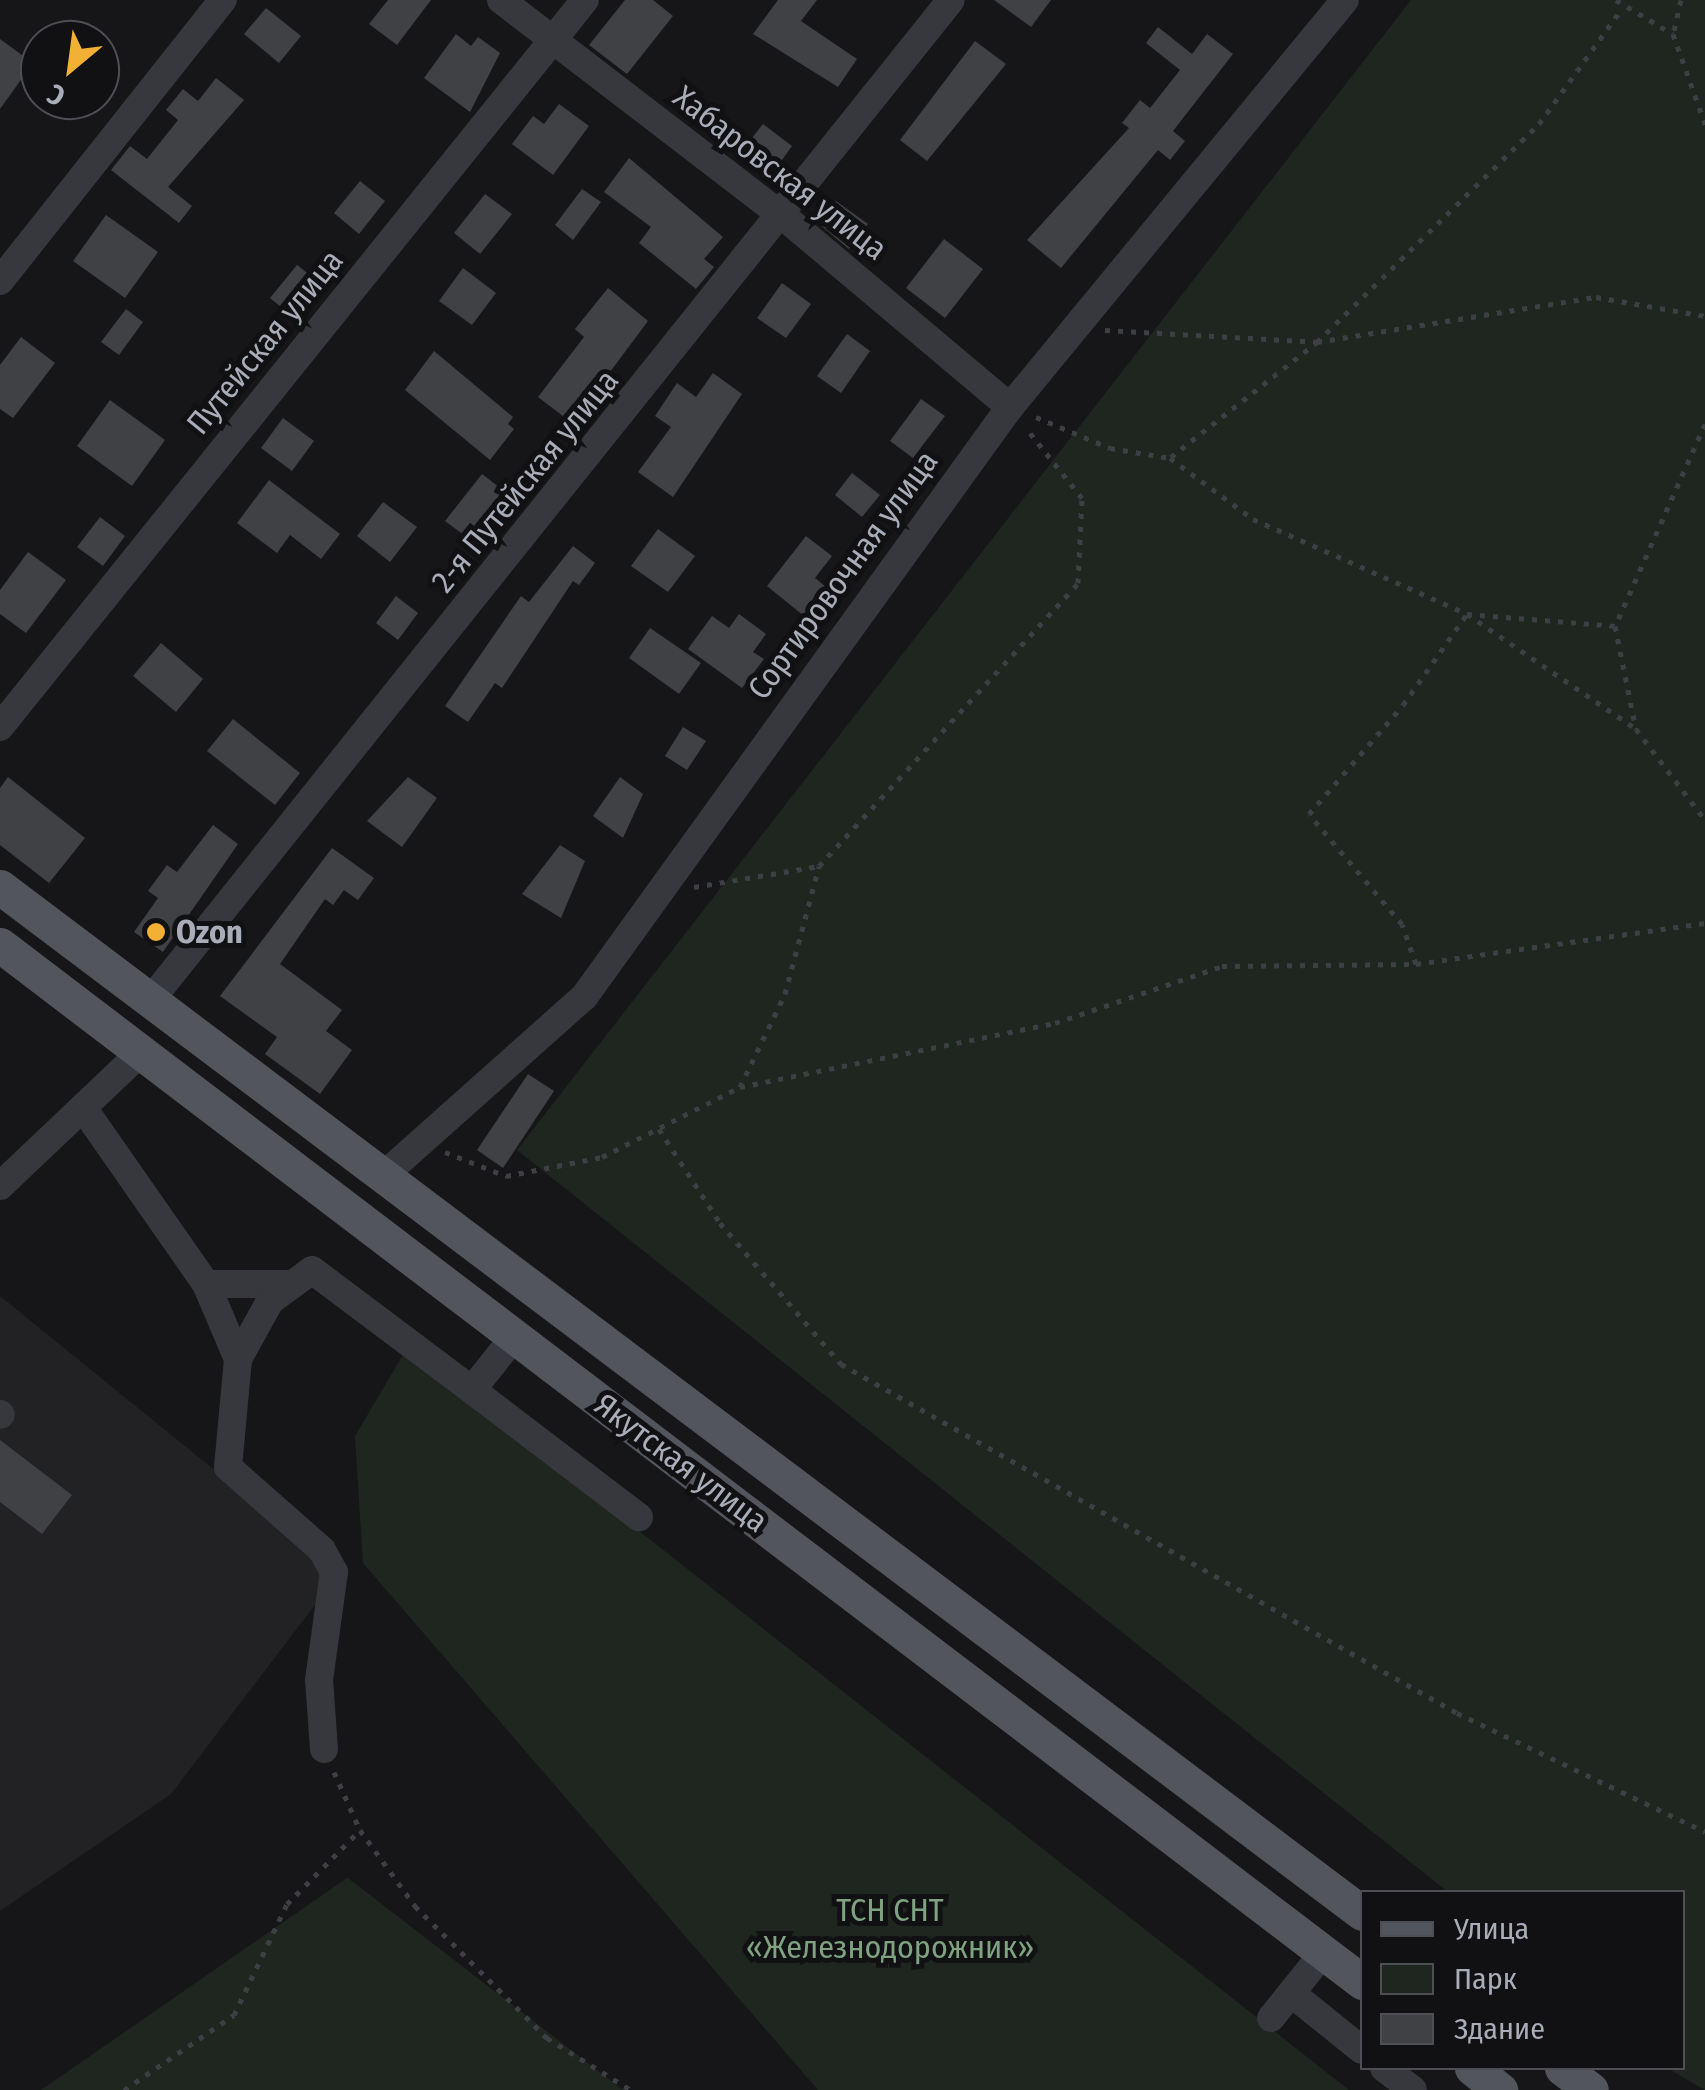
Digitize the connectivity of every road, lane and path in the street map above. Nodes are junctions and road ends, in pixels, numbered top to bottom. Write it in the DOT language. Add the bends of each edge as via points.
graph roads {
  1 [pos="223,0"];
  2 [pos="501,0"];
  3 [pos="585,0"];
  4 [pos="952,0"];
  5 [pos="1345,0"];
  6 [pos="1616,0"];
  7 [pos="1681,0"];
  8 [pos="1621,10"];
  9 [pos="1672,34"];
  10 [pos="552,40"];
  11 [pos="1705,124"];
  12 [pos="783,216"];
  13 [pos="0,281"];
  14 [pos="1705,316"];
  15 [pos="1072,328"];
  16 [pos="1318,342"];
  17 [pos="1010,407"];
  18 [pos="1705,424"];
  19 [pos="1170,458"];
  20 [pos="1467,614"];
  21 [pos="1615,626"];
  22 [pos="0,727"];
  23 [pos="1636,729"];
  24 [pos="1705,820"];
  25 [pos="819,866"];
  26 [pos="677,875"];
  27 [pos="0,887"];
  28 [pos="1705,923"];
  29 [pos="0,945"];
  30 [pos="1416,964"];
  31 [pos="149,1002"];
  32 [pos="141,1052"];
  33 [pos="740,1088"];
  34 [pos="86,1112"];
  35 [pos="658,1129"];
  36 [pos="395,1166"];
  37 [pos="0,1186"];
  38 [pos="206,1284"];
  39 [pos="289,1284"];
  40 [pos="514,1336"];
  41 [pos="238,1359"];
  42 [pos="472,1390"];
  43 [pos="639,1517"];
  44 [pos="324,1749"];
  45 [pos="360,1830"];
  46 [pos="1705,1832"];
  47 [pos="1360,1911"];
  48 [pos="1324,1952"];
  49 [pos="1360,1980"];
  50 [pos="1291,1994"];
  51 [pos="1271,2018"];
  52 [pos="1360,2048"];
  53 [pos="1387,2070"];
  54 [pos="1475,2070"];
  55 [pos="1565,2070"];
  56 [pos="124,2090"];
  57 [pos="630,2090"];
  58 [pos="1413,2090"];
  59 [pos="1500,2090"];
  60 [pos="1591,2090"];
  1 -- 13 [label="street"];
  2 -- 10 [label="street, Хабаровская улица"];
  3 -- 10 [label="street, Путейская улица"];
  4 -- 12 [label="street, 2-я Путейская улица"];
  5 -- 15 [label="street, Сортировочная улица"];
  6 -- 8 [label="path"];
  7 -- 9 [label="path"];
  8 -- 9 [label="path"];
  8 -- 16 [label="path" via="1539,124"];
  9 -- 11 [label="path"];
  10 -- 12 [label="street, Хабаровская улица"];
  10 -- 22 [label="street, Путейская улица"];
  12 -- 17 [label="street, Хабаровская улица"];
  12 -- 31 [label="street, 2-я Путейская улица"];
  14 -- 16 [label="path" via="1596,297"];
  15 -- 16 [label="path"];
  15 -- 17 [label="street, Сортировочная улица"];
  16 -- 19 [label="path"];
  17 -- 19 [label="path" via="1110,448"];
  17 -- 25 [label="path" via="1082,498 1078,583"];
  17 -- 26 [label="street, Сортировочная улица" via="754,754"];
  18 -- 21 [label="path"];
  19 -- 20 [label="path" via="1253,519"];
  20 -- 21 [label="path"];
  20 -- 23 [label="path"];
  20 -- 30 [label="path" via="1403,706 1308,814 1402,924"];
  21 -- 23 [label="path"];
  23 -- 24 [label="path"];
  25 -- 26 [label="path" via="692,888"];
  25 -- 33 [label="path" via="785,994"];
  26 -- 36 [label="street, Сортировочная улица" via="584,997"];
  27 -- 31 [label="main road, Якутская улица"];
  28 -- 30 [label="path"];
  29 -- 32 [label="main road, Якутская улица"];
  30 -- 33 [label="path" via="1222,966 1054,1023"];
  31 -- 36 [label="main road, Якутская улица"];
  32 -- 34 [label="street"];
  32 -- 40 [label="main road, Якутская улица"];
  33 -- 35 [label="path"];
  34 -- 37 [label="street" via="45,1139"];
  34 -- 38 [label="street"];
  35 -- 36 [label="path" via="602,1157 506,1176 438,1149"];
  35 -- 46 [label="path" via="720,1223 841,1364 1457,1713"];
  36 -- 47 [label="main road, Якутская улица"];
  38 -- 39 [label="street"];
  38 -- 41 [label="street"];
  39 -- 41 [label="street" via="270,1300"];
  39 -- 42 [label="street" via="304,1271 322,1275"];
  40 -- 42 [label="street"];
  40 -- 48 [label="main road, Якутская улица"];
  41 -- 44 [label="street" via="228,1467 322,1550 334,1572 319,1680"];
  42 -- 43 [label="street"];
  44 -- 45 [label="path"];
  45 -- 56 [label="path" via="288,1904 234,2015"];
  45 -- 57 [label="path" via="414,1906 548,2038"];
  48 -- 49 [label="main road, Якутская улица"];
  48 -- 50 [label="street"];
  50 -- 51 [label="street"];
  50 -- 52 [label="street"];
  53 -- 58 [label="street"];
  54 -- 59 [label="main road"];
  55 -- 60 [label="main road"];
}
